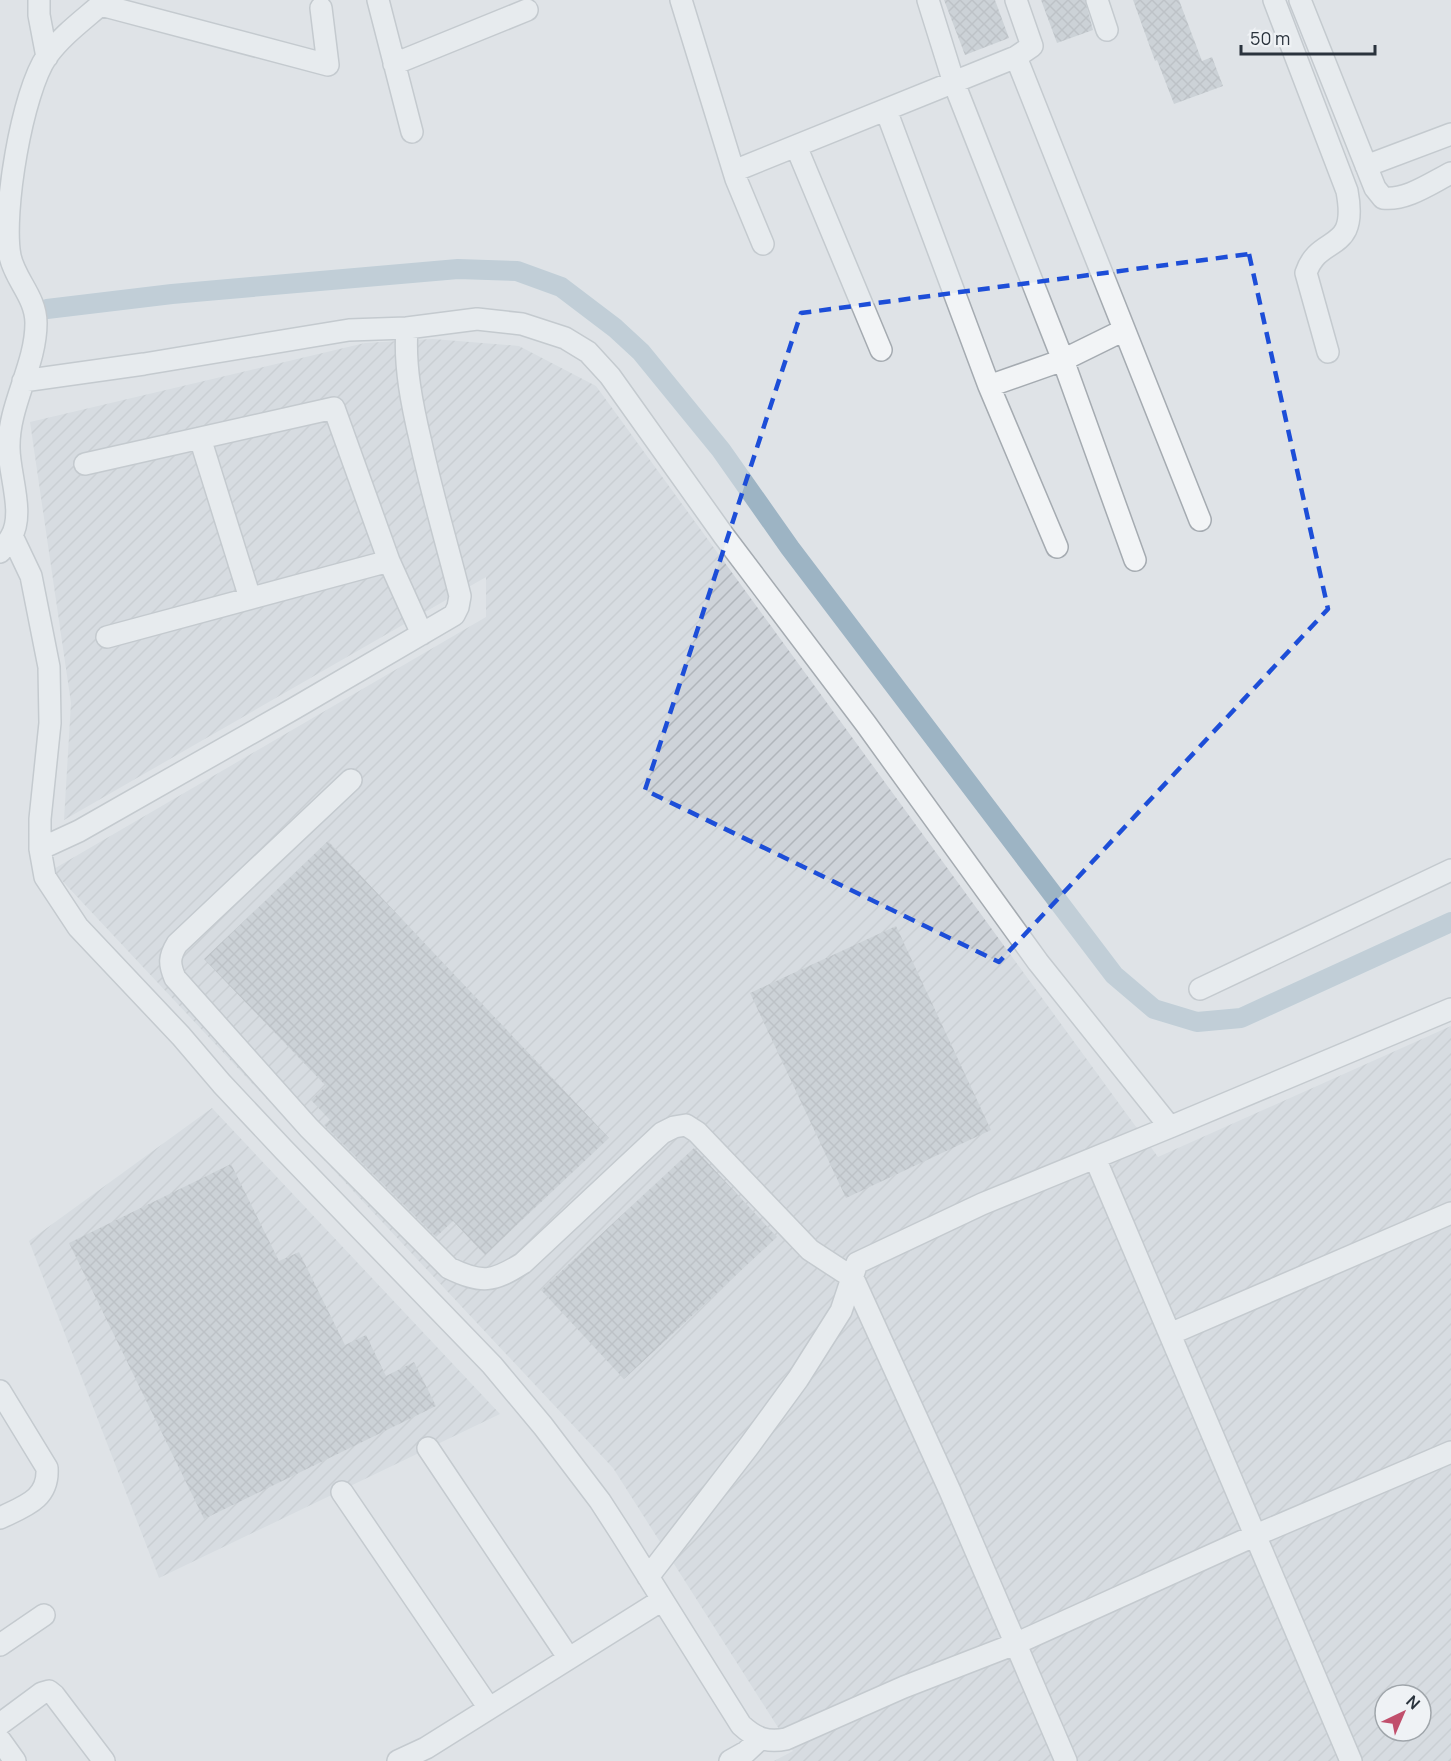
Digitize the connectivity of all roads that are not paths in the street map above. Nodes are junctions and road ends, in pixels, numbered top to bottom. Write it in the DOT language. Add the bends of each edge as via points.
graph roads {
  1 [pos="39,0"];
  2 [pos="378,0"];
  3 [pos="681,0"];
  4 [pos="928,0"];
  5 [pos="1016,0"];
  6 [pos="1096,0"];
  7 [pos="1274,0"];
  8 [pos="1300,0"];
  9 [pos="104,2"];
  10 [pos="321,8"];
  11 [pos="527,10"];
  12 [pos="1107,30"];
  13 [pos="47,57"];
  14 [pos="1016,57"];
  15 [pos="394,64"];
  16 [pos="954,82"];
  17 [pos="886,110"];
  18 [pos="412,132"];
  19 [pos="1451,134"];
  20 [pos="796,146"];
  21 [pos="1366,166"];
  22 [pos="734,171"];
  23 [pos="1451,173"];
  24 [pos="763,244"];
  25 [pos="407,327"];
  26 [pos="1124,330"];
  27 [pos="881,350"];
  28 [pos="1328,352"];
  29 [pos="1063,360"];
  30 [pos="23,381"];
  31 [pos="989,386"];
  32 [pos="200,438"];
  33 [pos="85,464"];
  34 [pos="1200,520"];
  35 [pos="6,544"];
  36 [pos="1057,548"];
  37 [pos="1135,560"];
  38 [pos="389,561"];
  39 [pos="250,598"];
  40 [pos="422,634"];
  41 [pos="107,637"];
  42 [pos="351,780"];
  43 [pos="40,849"];
  44 [pos="1451,870"];
  45 [pos="1200,989"];
  46 [pos="1451,1009"];
  47 [pos="1170,1127"];
  48 [pos="1095,1158"];
  49 [pos="1451,1213"];
  50 [pos="853,1278"];
  51 [pos="1170,1334"];
  52 [pos="0,1391"];
  53 [pos="428,1448"];
  54 [pos="1451,1452"];
  55 [pos="342,1492"];
  56 [pos="0,1518"];
  57 [pos="1256,1535"];
  58 [pos="648,1577"];
  59 [pos="662,1600"];
  60 [pos="44,1615"];
  61 [pos="1015,1644"];
  62 [pos="0,1645"];
  63 [pos="568,1657"];
  64 [pos="489,1708"];
  65 [pos="0,1724"];
  66 [pos="760,1739"];
  67 [pos="0,1740"];
  68 [pos="15,1761"];
  69 [pos="104,1761"];
  70 [pos="398,1761"];
  71 [pos="730,1761"];
  72 [pos="1066,1761"];
  73 [pos="1351,1761"];
  1 -- 13 [label="street"];
  2 -- 15 [label="street"];
  3 -- 22 [label="street"];
  4 -- 16 [label="street"];
  5 -- 14 [label="street" via="1032,46"];
  6 -- 12 [label="street"];
  7 -- 28 [label="street" via="1347,191 1351,212 1347,229 1334,244 1317,254 1306,273"];
  8 -- 21 [label="street"];
  9 -- 10 [label="street" via="328,65"];
  9 -- 13 [label="street" via="65,35"];
  11 -- 15 [label="street"];
  13 -- 30 [label="street" via="36,75 25,112 7,234 11,259 33,302 36,322"];
  14 -- 16 [label="street"];
  14 -- 26 [label="street"];
  15 -- 18 [label="street"];
  16 -- 17 [label="street"];
  16 -- 29 [label="street"];
  17 -- 20 [label="street"];
  17 -- 31 [label="street"];
  19 -- 21 [label="street"];
  20 -- 22 [label="street"];
  20 -- 27 [label="street"];
  21 -- 23 [label="street" via="1375,188 1383,198 1393,200"];
  22 -- 24 [label="street"];
  25 -- 30 [label="street" via="349,330"];
  25 -- 40 [label="street" via="415,418 460,596 454,615"];
  25 -- 47 [label="street" via="477,320 522,324 565,338 588,352 610,376 1038,962"];
  26 -- 29 [label="street"];
  26 -- 34 [label="street"];
  29 -- 31 [label="street"];
  29 -- 37 [label="street"];
  30 -- 35 [label="street" via="9,428 17,517"];
  31 -- 36 [label="street"];
  32 -- 33 [label="street"];
  32 -- 38 [label="street" via="334,408"];
  32 -- 39 [label="street"];
  35 -- 43 [label="street" via="32,576 49,667 50,723"];
  38 -- 39 [label="street"];
  38 -- 40 [label="street"];
  39 -- 41 [label="street"];
  40 -- 43 [label="street" via="79,831"];
  42 -- 50 [label="street" via="177,944 169,966 175,978 309,1128 449,1268 484,1279 502,1276 523,1263 662,1133 686,1125 810,1250"];
  43 -- 58 [label="street" via="45,877 78,927 284,1150 492,1365 594,1493"];
  44 -- 45 [label="street"];
  46 -- 47 [label="street"];
  47 -- 48 [label="street"];
  48 -- 50 [label="street" via="982,1204 864,1259 857,1263"];
  48 -- 51 [label="street"];
  49 -- 51 [label="street"];
  50 -- 58 [label="street" via="841,1311 798,1379"];
  50 -- 61 [label="street"];
  51 -- 57 [label="street"];
  52 -- 56 [label="street" via="47,1468 48,1481 44,1491 32,1501"];
  53 -- 63 [label="street"];
  54 -- 57 [label="street"];
  55 -- 64 [label="street"];
  57 -- 61 [label="street"];
  57 -- 73 [label="street"];
  58 -- 59 [label="street"];
  59 -- 63 [label="street"];
  59 -- 66 [label="street" via="741,1725"];
  60 -- 62 [label="street"];
  61 -- 66 [label="street" via="786,1739"];
  61 -- 72 [label="street"];
  63 -- 64 [label="street"];
  64 -- 70 [label="street"];
  65 -- 69 [label="street" via="49,1691"];
  66 -- 71 [label="street"];
  67 -- 68 [label="street"];
}
